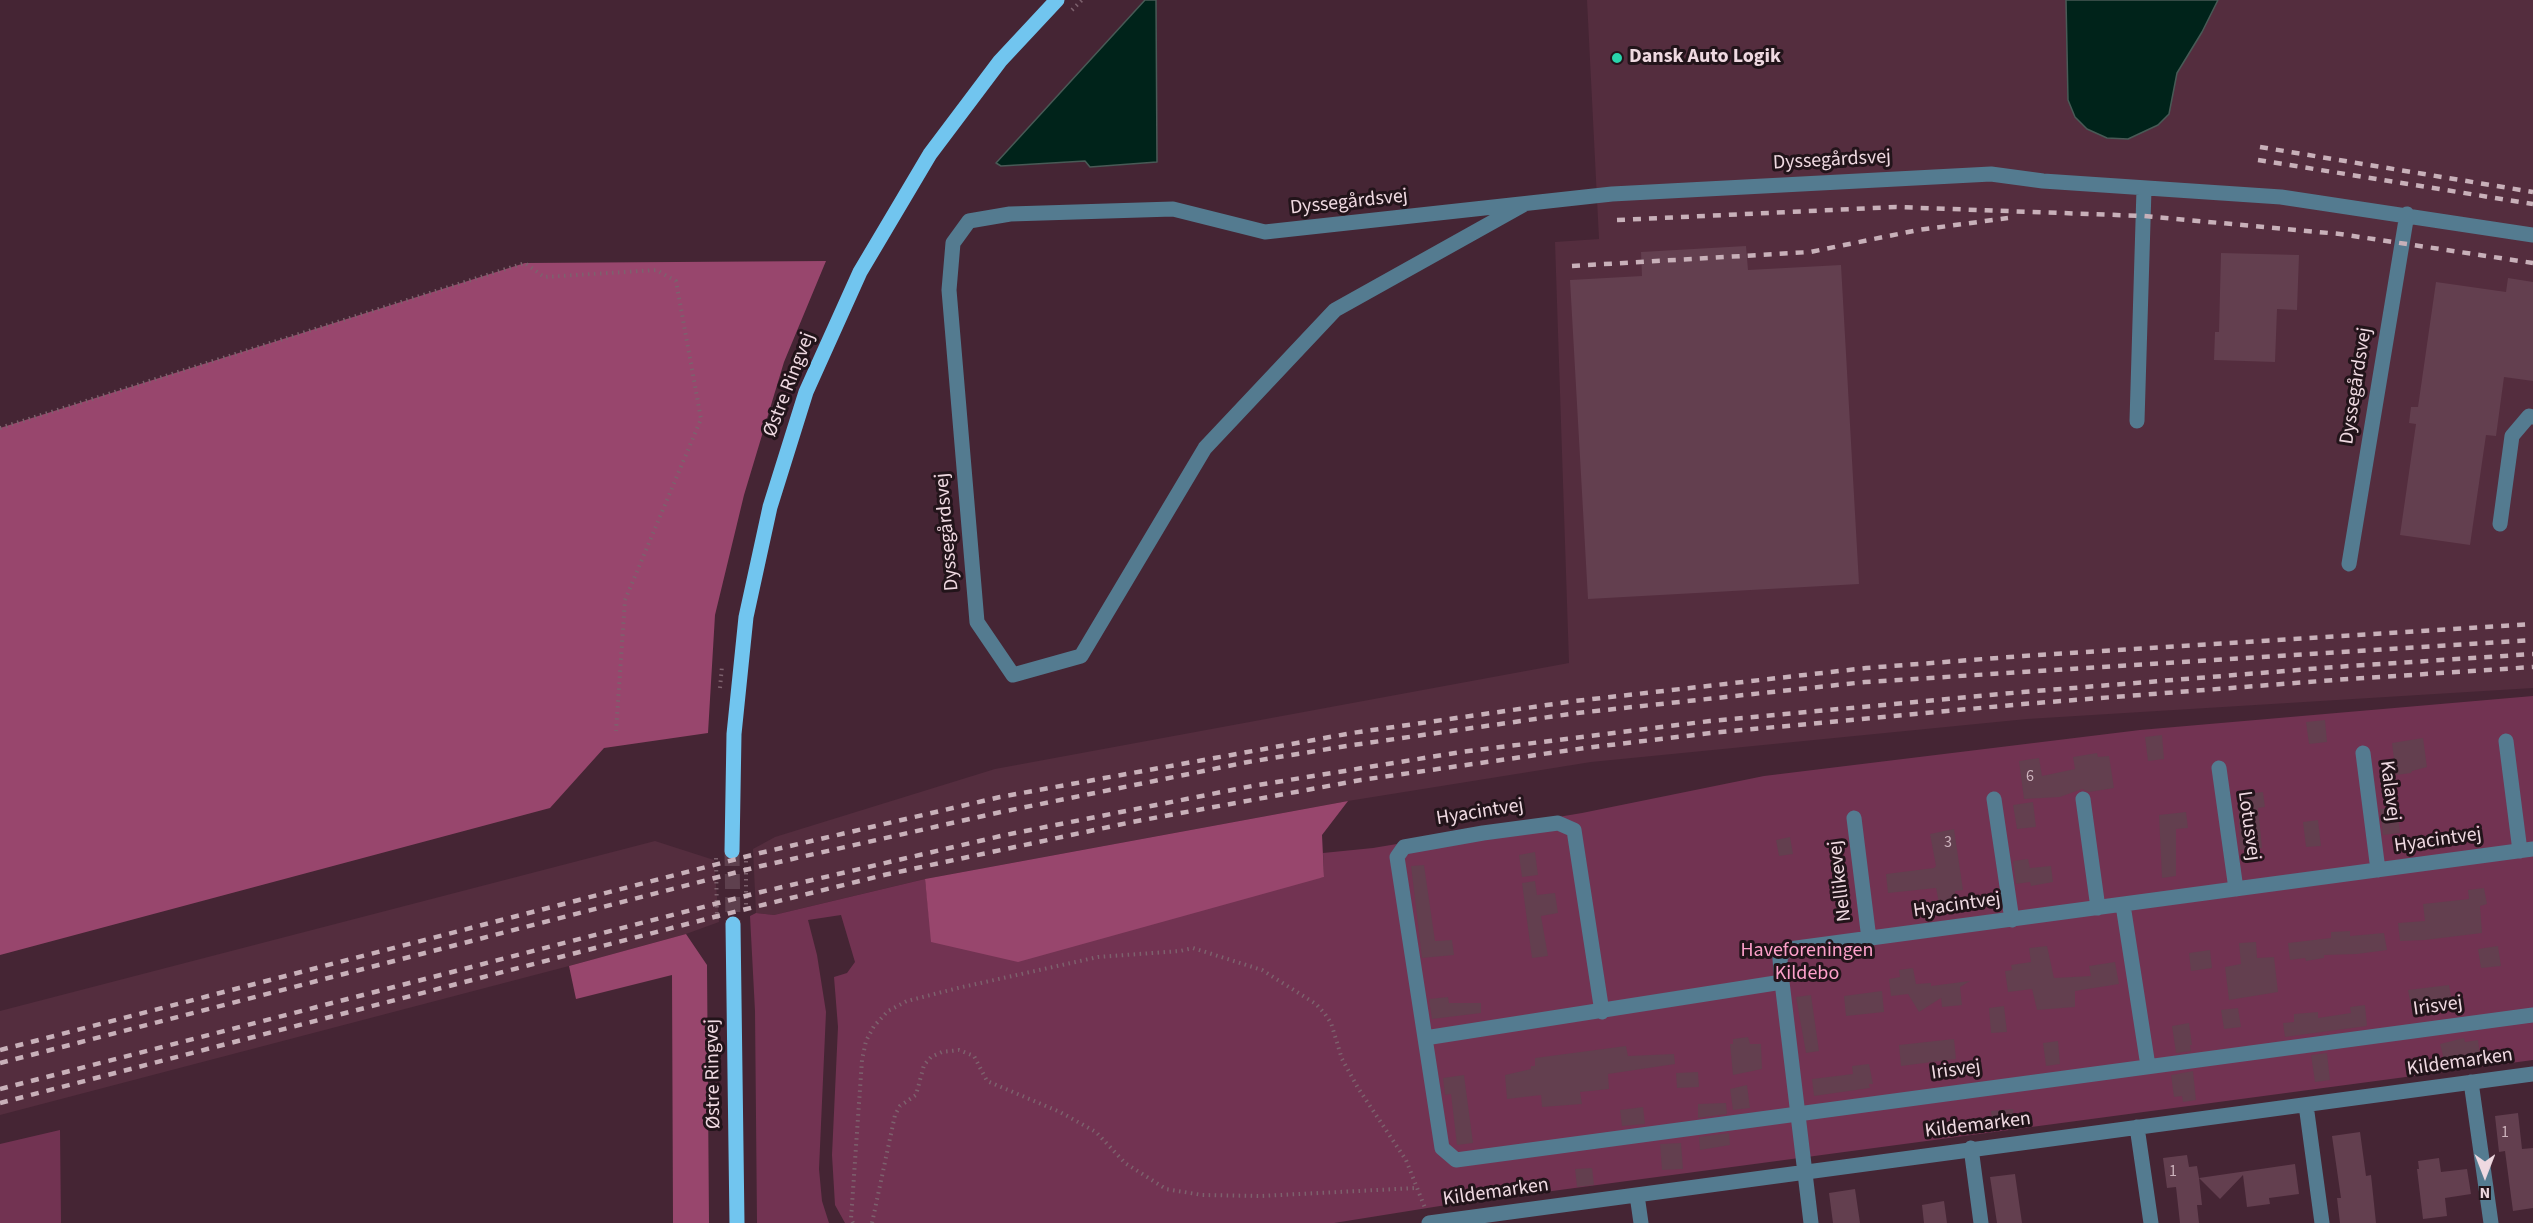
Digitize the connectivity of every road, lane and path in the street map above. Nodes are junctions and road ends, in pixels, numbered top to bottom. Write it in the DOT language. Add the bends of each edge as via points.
graph roads {
  1 [pos="1057,0"];
  2 [pos="1082,0"];
  3 [pos="1066,16"];
  4 [pos="2144,189"];
  5 [pos="1523,205"];
  6 [pos="2407,214"];
  7 [pos="2533,235"];
  8 [pos="2533,417"];
  9 [pos="2137,421"];
  10 [pos="0,428"];
  11 [pos="2500,524"];
  12 [pos="2349,564"];
  13 [pos="724,656"];
  14 [pos="719,699"];
  15 [pos="616,731"];
  16 [pos="2505,741"];
  17 [pos="2363,753"];
  18 [pos="2219,768"];
  19 [pos="1994,799"];
  20 [pos="2083,799"];
  21 [pos="1854,818"];
  22 [pos="716,849"];
  23 [pos="2527,850"];
  24 [pos="732,851"];
  25 [pos="746,860"];
  26 [pos="2378,870"];
  27 [pos="2236,890"];
  28 [pos="2123,905"];
  29 [pos="2098,908"];
  30 [pos="739,920"];
  31 [pos="2012,920"];
  32 [pos="717,931"];
  33 [pos="1869,939"];
  34 [pos="1782,982"];
  35 [pos="1602,1011"];
  36 [pos="2533,1015"];
  37 [pos="1425,1038"];
  38 [pos="2148,1066"];
  39 [pos="2533,1074"];
  40 [pos="2471,1082"];
  41 [pos="1434,1096"];
  42 [pos="2306,1106"];
  43 [pos="1797,1114"];
  44 [pos="2138,1127"];
  45 [pos="1971,1148"];
  46 [pos="1804,1171"];
  47 [pos="1416,1188"];
  48 [pos="1637,1195"];
  49 [pos="1468,1220"];
  50 [pos="737,1223"];
  51 [pos="853,1223"];
  52 [pos="872,1223"];
  53 [pos="1430,1223"];
  54 [pos="1641,1223"];
  55 [pos="1811,1223"];
  56 [pos="1981,1223"];
  57 [pos="2151,1223"];
  58 [pos="2322,1223"];
  59 [pos="2491,1223"];
  1 -- 24 [label="main road, Østre Ringvej" via="1000,61 930,154 860,272 806,392 770,507 746,617 734,734"];
  2 -- 3 [label="path"];
  4 -- 5 [label="street, Dyssegårdsvej" via="1991,174 1612,194"];
  4 -- 6 [label="street, Dyssegårdsvej" via="2281,197"];
  4 -- 9 [label="street"];
  5 -- 5 [label="street, Dyssegårdsvej" via="1335,310 1205,448 1081,656 1013,675 977,622 949,290 953,243 969,221 1010,214 1173,209 1266,232"];
  6 -- 7 [label="street, Dyssegårdsvej"];
  6 -- 12 [label="street, Dyssegårdsvej"];
  8 -- 11 [label="street" via="2529,416 2512,436"];
  10 -- 15 [label="path" via="525,263 544,277 656,270 676,281 701,419 625,600"];
  13 -- 14 [label="path"];
  16 -- 23 [label="street"];
  17 -- 26 [label="street, Kalavej"];
  18 -- 27 [label="street, Lotusvej"];
  19 -- 31 [label="street"];
  20 -- 29 [label="street"];
  21 -- 33 [label="street, Nellikevej"];
  22 -- 32 [label="path"];
  23 -- 26 [label="street, Hyacintvej"];
  25 -- 30 [label="path"];
  26 -- 27 [label="street, Hyacintvej"];
  27 -- 28 [label="street, Hyacintvej"];
  28 -- 29 [label="street, Hyacintvej"];
  28 -- 38 [label="street"];
  29 -- 31 [label="street, Hyacintvej"];
  30 -- 50 [label="main road, Østre Ringvej"];
  31 -- 33 [label="street, Hyacintvej"];
  33 -- 34 [label="street, Hyacintvej" via="1789,949 1780,959"];
  34 -- 35 [label="street"];
  34 -- 43 [label="street, Hyacintvej"];
  35 -- 37 [label="street"];
  35 -- 37 [label="street, Hyacintvej" via="1574,830 1558,823 1483,833 1404,847 1397,857"];
  36 -- 38 [label="street, Irisvej"];
  37 -- 41 [label="street, Hyacintvej"];
  38 -- 43 [label="street, Irisvej"];
  39 -- 40 [label="street, Kildemarken"];
  40 -- 42 [label="street, Kildemarken"];
  40 -- 59 [label="street"];
  41 -- 43 [label="street, Irisvej" via="1442,1148 1456,1160"];
  42 -- 44 [label="street, Kildemarken"];
  42 -- 58 [label="street"];
  43 -- 46 [label="street, Hyacintvej"];
  44 -- 45 [label="street, Kildemarken"];
  44 -- 57 [label="street"];
  45 -- 46 [label="street, Kildemarken"];
  45 -- 56 [label="street"];
  46 -- 48 [label="street, Kildemarken"];
  46 -- 55 [label="street, Hyacintvej"];
  47 -- 51 [label="path" via="1406,1160 1358,1088 1342,1059 1331,1023 1316,1004 1262,970 1193,948 1098,957 906,1001 888,1011 866,1041 862,1060"];
  47 -- 52 [label="path" via="1261,1196 1202,1195 1166,1189 1125,1163 1096,1132 987,1081 974,1056 959,1050 931,1057 924,1065 916,1095 900,1106 895,1115"];
  47 -- 53 [label="path"];
  48 -- 49 [label="street, Kildemarken"];
  48 -- 54 [label="street"];
  49 -- 53 [label="street, Kildemarken"];
}
